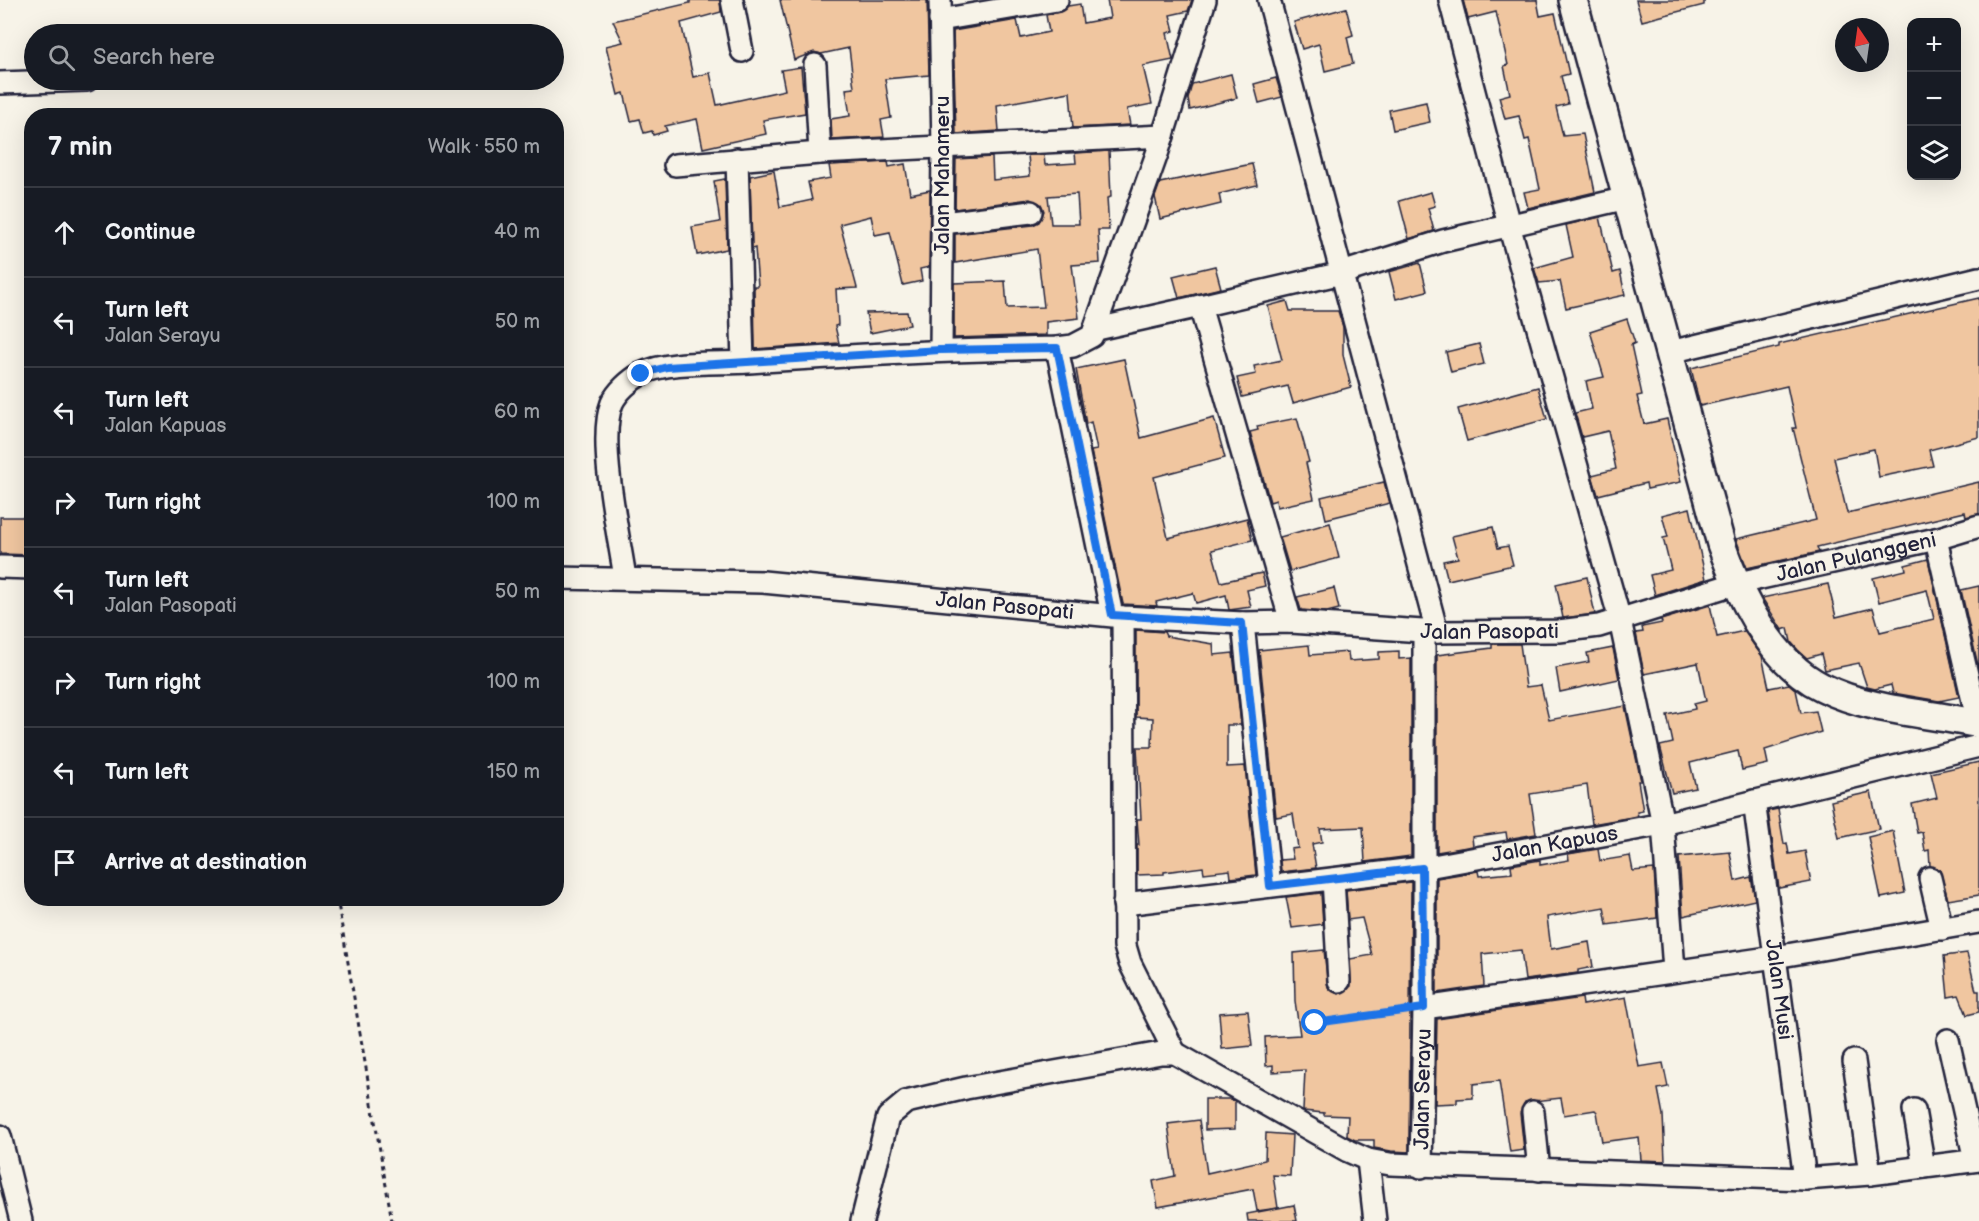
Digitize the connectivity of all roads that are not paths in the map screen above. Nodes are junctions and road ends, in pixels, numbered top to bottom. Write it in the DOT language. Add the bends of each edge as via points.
graph roads {
  1 [pos="732,0"];
  2 [pos="1057,0"];
  3 [pos="1205,0"];
  4 [pos="1269,0"];
  5 [pos="1450,0"];
  6 [pos="1573,0"];
  7 [pos="940,10"];
  8 [pos="742,51"];
  9 [pos="815,65"];
  10 [pos="24,82"];
  11 [pos="0,83"];
  12 [pos="1163,136"];
  13 [pos="943,146"];
  14 [pos="820,153"];
  15 [pos="737,159"];
  16 [pos="675,165"];
  17 [pos="1627,198"];
  18 [pos="1031,212"];
  19 [pos="943,223"];
  20 [pos="1509,225"];
  21 [pos="1342,273"];
  22 [pos="1979,278"];
  23 [pos="1200,306"];
  24 [pos="1097,329"];
  25 [pos="1057,348"];
  26 [pos="940,350"];
  27 [pos="1670,352"];
  28 [pos="743,362"];
  29 [pos="1979,526"];
  30 [pos="1936,539"];
  31 [pos="0,567"];
  32 [pos="24,568"];
  33 [pos="564,578"];
  34 [pos="625,578"];
  35 [pos="1734,584"];
  36 [pos="1117,616"];
  37 [pos="1620,620"];
  38 [pos="1291,622"];
  39 [pos="1242,623"];
  40 [pos="1430,632"];
  41 [pos="1979,731"];
  42 [pos="1754,801"];
  43 [pos="1663,824"];
  44 [pos="1422,868"];
  45 [pos="1930,878"];
  46 [pos="1333,879"];
  47 [pos="1270,886"];
  48 [pos="1124,904"];
  49 [pos="1979,922"];
  50 [pos="1942,929"];
  51 [pos="1775,957"];
  52 [pos="1674,970"];
  53 [pos="1339,981"];
  54 [pos="1424,1008"];
  55 [pos="1948,1040"];
  56 [pos="1175,1053"];
  57 [pos="1854,1061"];
  58 [pos="1914,1110"];
  59 [pos="1533,1112"];
  60 [pos="1,1142"];
  61 [pos="1368,1160"];
  62 [pos="1977,1160"];
  63 [pos="1421,1167"];
  64 [pos="1924,1167"];
  65 [pos="1539,1170"];
  66 [pos="1870,1174"];
  67 [pos="1805,1179"];
  68 [pos="21,1221"];
  69 [pos="862,1221"];
  70 [pos="1375,1221"];
  1 -- 8 [label="street"];
  2 -- 7 [label="street"];
  3 -- 12 [label="street"];
  4 -- 21 [label="street, Jalan Serayu"];
  5 -- 20 [label="street"];
  6 -- 17 [label="main road"];
  7 -- 13 [label="street, Jalan Mahameru"];
  9 -- 14 [label="street"];
  10 -- 11 [label="street"];
  12 -- 13 [label="street"];
  12 -- 24 [label="street"];
  13 -- 14 [label="street"];
  13 -- 19 [label="street, Jalan Mahameru"];
  14 -- 15 [label="street"];
  15 -- 16 [label="street"];
  15 -- 28 [label="street"];
  17 -- 20 [label="street"];
  17 -- 27 [label="main road"];
  18 -- 19 [label="street"];
  19 -- 26 [label="street, Jalan Mahameru"];
  20 -- 21 [label="street"];
  20 -- 37 [label="street"];
  21 -- 23 [label="street"];
  21 -- 40 [label="street, Jalan Serayu"];
  22 -- 27 [label="street"];
  23 -- 24 [label="street"];
  23 -- 38 [label="street"];
  24 -- 25 [label="street" via="1085,340"];
  25 -- 26 [label="street"];
  25 -- 36 [label="street"];
  26 -- 28 [label="street"];
  27 -- 35 [label="main road"];
  28 -- 34 [label="street" via="667,367 641,374 613,402 606,438"];
  29 -- 30 [label="street, Jalan Pulanggeni"];
  30 -- 35 [label="street, Jalan Pulanggeni"];
  30 -- 41 [label="street"];
  31 -- 32 [label="street"];
  33 -- 34 [label="street, Jalan Pasopati"];
  34 -- 36 [label="street, Jalan Pasopati" via="763,582"];
  35 -- 37 [label="street, Jalan Pasopati"];
  35 -- 41 [label="main road" via="1766,636 1799,671 1822,687"];
  36 -- 39 [label="street, Jalan Pasopati"];
  36 -- 48 [label="street"];
  37 -- 40 [label="street, Jalan Pasopati" via="1559,632"];
  37 -- 43 [label="street"];
  38 -- 39 [label="street, Jalan Pasopati"];
  38 -- 40 [label="street, Jalan Pasopati"];
  39 -- 47 [label="street"];
  40 -- 44 [label="street, Jalan Serayu"];
  41 -- 42 [label="street, Jalan Kapuas"];
  42 -- 43 [label="street, Jalan Kapuas"];
  42 -- 51 [label="street, Jalan Musi"];
  43 -- 44 [label="street, Jalan Kapuas"];
  43 -- 52 [label="street"];
  44 -- 46 [label="street, Jalan Kapuas"];
  44 -- 54 [label="street, Jalan Serayu"];
  45 -- 50 [label="street"];
  46 -- 47 [label="street, Jalan Kapuas"];
  46 -- 53 [label="street"];
  47 -- 48 [label="street, Jalan Kapuas"];
  48 -- 56 [label="street" via="1125,946 1130,963"];
  49 -- 50 [label="street"];
  50 -- 51 [label="street"];
  51 -- 52 [label="street"];
  51 -- 67 [label="street, Jalan Musi"];
  52 -- 54 [label="street"];
  54 -- 63 [label="street, Jalan Serayu"];
  55 -- 62 [label="street"];
  56 -- 61 [label="street"];
  56 -- 69 [label="street" via="966,1088 906,1102 888,1117"];
  57 -- 66 [label="street"];
  58 -- 64 [label="street"];
  59 -- 65 [label="street"];
  60 -- 68 [label="street"];
  61 -- 63 [label="street"];
  61 -- 70 [label="street"];
  62 -- 64 [label="street"];
  63 -- 65 [label="street"];
  64 -- 66 [label="street"];
  65 -- 67 [label="street"];
  66 -- 67 [label="street"];
}
